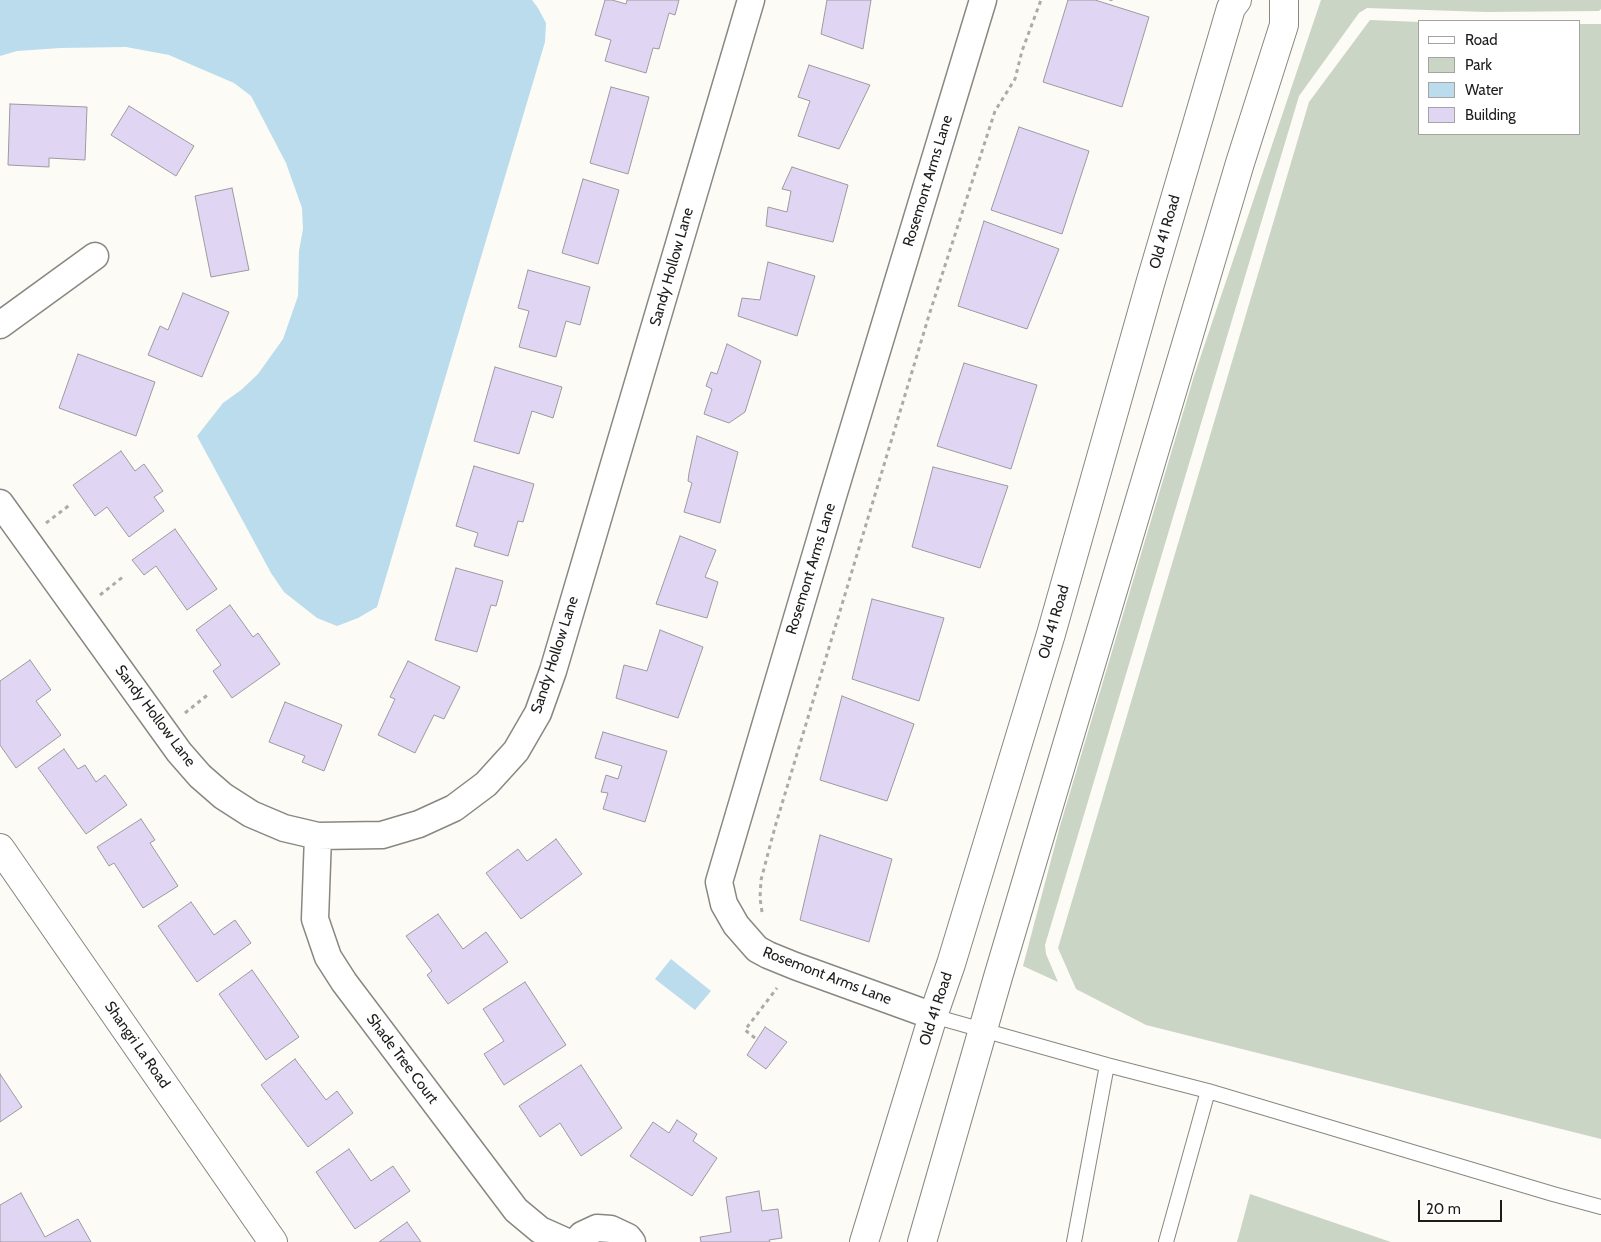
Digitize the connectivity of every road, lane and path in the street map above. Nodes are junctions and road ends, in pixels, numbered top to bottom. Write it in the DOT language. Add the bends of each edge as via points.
graph roads {
  1 [pos="751,0"];
  2 [pos="982,0"];
  3 [pos="1041,0"];
  4 [pos="1237,0"];
  5 [pos="1284,0"];
  6 [pos="95,256"];
  7 [pos="0,325"];
  8 [pos="0,503"];
  9 [pos="210,693"];
  10 [pos="163,730"];
  11 [pos="318,836"];
  12 [pos="0,848"];
  13 [pos="763,914"];
  14 [pos="779,986"];
  15 [pos="933,1016"];
  16 [pos="984,1031"];
  17 [pos="755,1038"];
  18 [pos="1107,1065"];
  19 [pos="1208,1091"];
  20 [pos="1601,1207"];
  21 [pos="273,1242"];
  22 [pos="567,1242"];
  23 [pos="576,1242"];
  24 [pos="632,1242"];
  25 [pos="864,1242"];
  26 [pos="922,1242"];
  27 [pos="1074,1242"];
  28 [pos="1166,1242"];
  1 -- 11 [label="street, Sandy Hollow Lane" via="538,713 516,751 486,784 454,808 419,824 382,835"];
  2 -- 15 [label="street, Rosemont Arms Lane" via="719,882 724,904 736,925 768,956"];
  3 -- 13 [label="path" via="1015,79 995,111 930,312 775,827 761,880"];
  4 -- 15 [label="street, Old 41 Road" via="1231,8 1152,274 1051,634"];
  5 -- 16 [label="street" via="1284,25 1240,163"];
  6 -- 7 [label="street"];
  8 -- 10 [label="street, Sandy Hollow Lane"];
  9 -- 10 [label="path"];
  10 -- 11 [label="street, Sandy Hollow Lane" via="200,776 223,796 251,814 284,828"];
  11 -- 22 [label="street, Shade Tree Court" via="315,920 328,957 516,1210 540,1230"];
  12 -- 21 [label="street, Shangri La Road"];
  14 -- 17 [label="path" via="745,1030"];
  15 -- 16 [label="lane"];
  15 -- 25 [label="street, Old 41 Road"];
  16 -- 18 [label="lane"];
  16 -- 26 [label="street"];
  18 -- 19 [label="lane"];
  18 -- 27 [label="lane"];
  19 -- 20 [label="lane"];
  19 -- 28 [label="lane"];
  23 -- 24 [label="street" via="597,1228 611,1229"];
}
